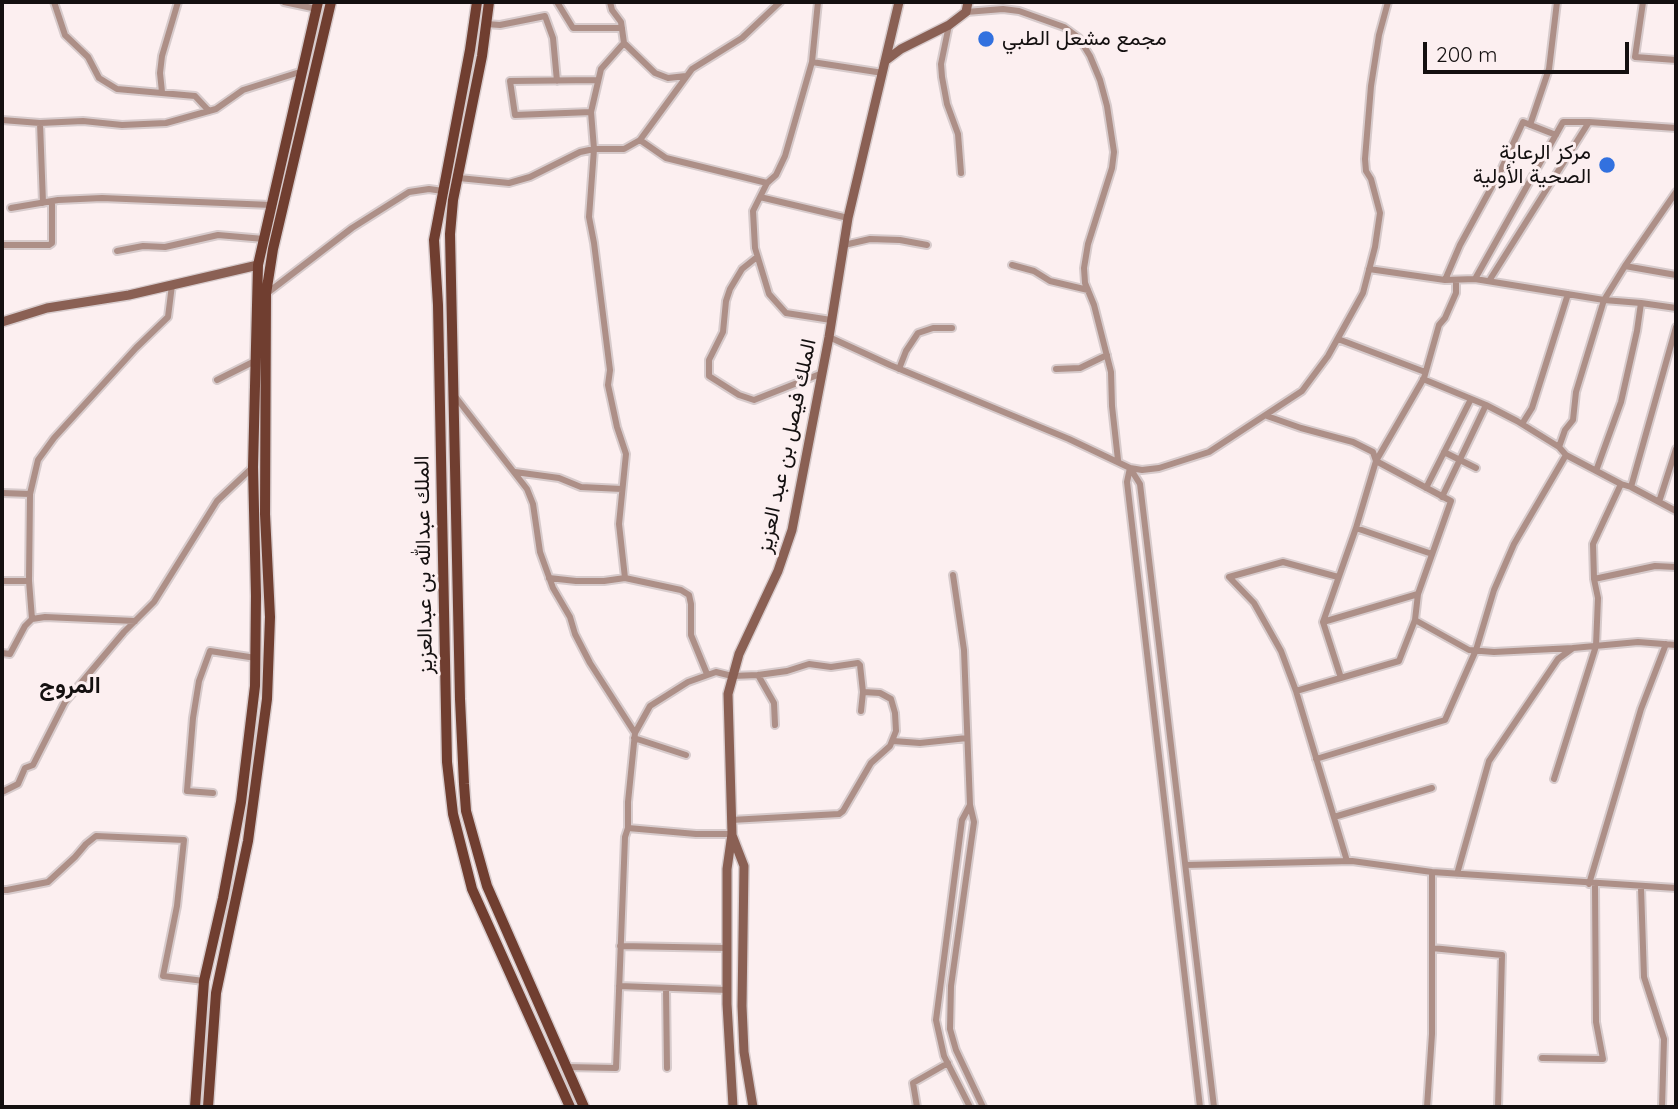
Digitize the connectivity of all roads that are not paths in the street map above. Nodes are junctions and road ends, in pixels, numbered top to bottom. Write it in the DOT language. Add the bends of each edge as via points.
graph roads {
  1 [pos="54,2"];
  2 [pos="178,2"];
  3 [pos="284,2"];
  4 [pos="331,2"];
  5 [pos="477,2"];
  6 [pos="489,2"];
  7 [pos="610,2"];
  8 [pos="780,2"];
  9 [pos="818,2"];
  10 [pos="899,2"];
  11 [pos="968,2"];
  12 [pos="1388,2"];
  13 [pos="1557,2"];
  14 [pos="1643,2"];
  15 [pos="557,3"];
  16 [pos="318,5"];
  17 [pos="966,12"];
  18 [pos="545,16"];
  19 [pos="486,24"];
  20 [pos="949,25"];
  21 [pos="622,28"];
  22 [pos="624,43"];
  23 [pos="1676,60"];
  24 [pos="885,61"];
  25 [pos="812,62"];
  26 [pos="303,71"];
  27 [pos="883,73"];
  28 [pos="686,76"];
  29 [pos="597,80"];
  30 [pos="557,81"];
  31 [pos="162,92"];
  32 [pos="209,111"];
  33 [pos="591,112"];
  34 [pos="2,120"];
  35 [pos="1589,122"];
  36 [pos="40,123"];
  37 [pos="1531,125"];
  38 [pos="1676,128"];
  39 [pos="1556,135"];
  40 [pos="640,140"];
  41 [pos="594,149"];
  42 [pos="961,173"];
  43 [pos="459,178"];
  44 [pos="767,183"];
  45 [pos="443,191"];
  46 [pos="1676,191"];
  47 [pos="760,197"];
  48 [pos="52,202"];
  49 [pos="43,203"];
  50 [pos="271,205"];
  51 [pos="11,208"];
  52 [pos="848,218"];
  53 [pos="264,239"];
  54 [pos="2,245"];
  55 [pos="844,245"];
  56 [pos="927,245"];
  57 [pos="117,251"];
  58 [pos="757,257"];
  59 [pos="258,265"];
  60 [pos="1012,265"];
  61 [pos="1625,266"];
  62 [pos="1369,269"];
  63 [pos="1676,275"];
  64 [pos="1475,279"];
  65 [pos="1445,280"];
  66 [pos="1456,280"];
  67 [pos="1489,281"];
  68 [pos="172,285"];
  69 [pos="1088,290"];
  70 [pos="261,294"];
  71 [pos="1568,294"];
  72 [pos="1604,300"];
  73 [pos="1641,303"];
  74 [pos="1676,308"];
  75 [pos="831,320"];
  76 [pos="2,322"];
  77 [pos="1676,327"];
  78 [pos="952,328"];
  79 [pos="829,337"];
  80 [pos="1338,339"];
  81 [pos="1107,355"];
  82 [pos="255,361"];
  83 [pos="899,369"];
  84 [pos="1056,369"];
  85 [pos="1425,372"];
  86 [pos="820,374"];
  87 [pos="1423,379"];
  88 [pos="217,380"];
  89 [pos="453,394"];
  90 [pos="1471,399"];
  91 [pos="1486,405"];
  92 [pos="1267,416"];
  93 [pos="1522,424"];
  94 [pos="1559,447"];
  95 [pos="1676,449"];
  96 [pos="1444,452"];
  97 [pos="1566,455"];
  98 [pos="1118,460"];
  99 [pos="1460,460"];
  100 [pos="1376,461"];
  101 [pos="253,467"];
  102 [pos="1130,468"];
  103 [pos="1476,468"];
  104 [pos="1596,471"];
  105 [pos="514,472"];
  106 [pos="1621,484"];
  107 [pos="1631,487"];
  108 [pos="1426,488"];
  109 [pos="622,489"];
  110 [pos="2,493"];
  111 [pos="30,494"];
  112 [pos="1442,497"];
  113 [pos="1659,502"];
  114 [pos="1676,511"];
  115 [pos="1356,528"];
  116 [pos="1432,554"];
  117 [pos="1676,567"];
  118 [pos="953,575"];
  119 [pos="1338,577"];
  120 [pos="549,578"];
  121 [pos="625,578"];
  122 [pos="1594,579"];
  123 [pos="2,581"];
  124 [pos="29,581"];
  125 [pos="1418,594"];
  126 [pos="32,619"];
  127 [pos="1415,620"];
  128 [pos="135,621"];
  129 [pos="1323,622"];
  130 [pos="1666,644"];
  131 [pos="1676,645"];
  132 [pos="1596,646"];
  133 [pos="1573,648"];
  134 [pos="1476,650"];
  135 [pos="2,653"];
  136 [pos="256,658"];
  137 [pos="707,674"];
  138 [pos="758,675"];
  139 [pos="732,676"];
  140 [pos="1342,678"];
  141 [pos="1296,691"];
  142 [pos="863,692"];
  143 [pos="861,711"];
  144 [pos="775,725"];
  145 [pos="635,736"];
  146 [pos="967,738"];
  147 [pos="893,741"];
  148 [pos="685,755"];
  149 [pos="1317,759"];
  150 [pos="1554,779"];
  151 [pos="1432,788"];
  152 [pos="2,792"];
  153 [pos="213,793"];
  154 [pos="241,802"];
  155 [pos="255,804"];
  156 [pos="970,805"];
  157 [pos="1334,817"];
  158 [pos="731,820"];
  159 [pos="628,828"];
  160 [pos="732,834"];
  161 [pos="1347,861"];
  162 [pos="1186,865"];
  163 [pos="1432,872"];
  164 [pos="1457,874"];
  165 [pos="1592,884"];
  166 [pos="1642,888"];
  167 [pos="1676,888"];
  168 [pos="2,890"];
  169 [pos="621,946"];
  170 [pos="727,948"];
  171 [pos="1432,948"];
  172 [pos="204,981"];
  173 [pos="619,986"];
  174 [pos="666,988"];
  175 [pos="727,990"];
  176 [pos="1542,1058"];
  177 [pos="947,1063"];
  178 [pos="566,1067"];
  179 [pos="667,1068"];
  180 [pos="195,1107"];
  181 [pos="208,1107"];
  182 [pos="570,1107"];
  183 [pos="584,1107"];
  184 [pos="733,1107"];
  185 [pos="753,1107"];
  186 [pos="917,1107"];
  187 [pos="970,1107"];
  188 [pos="983,1107"];
  189 [pos="1200,1107"];
  190 [pos="1214,1107"];
  191 [pos="1427,1107"];
  192 [pos="1498,1107"];
  193 [pos="1662,1107"];
  1 -- 31 [label="street" via="65,35 88,57 100,78 117,89"];
  2 -- 31 [label="street" via="162,56"];
  3 -- 16 [label="street"];
  4 -- 70 [label="main road"];
  5 -- 45 [label="main road, الملك عبدالله بن عبدالعزيز"];
  6 -- 19 [label="main road, الملك عبدالله بن عبدالعزيز"];
  7 -- 21 [label="street"];
  8 -- 28 [label="street" via="742,38"];
  9 -- 25 [label="street"];
  10 -- 24 [label="street, الملك فيصل بن عبد العزيز"];
  11 -- 17 [label="street"];
  12 -- 62 [label="street" via="1371,86 1365,159 1380,213"];
  13 -- 37 [label="street" via="1549,69"];
  14 -- 23 [label="street" via="1635,57"];
  15 -- 18 [label="street"];
  15 -- 21 [label="street" via="573,29"];
  16 -- 26 [label="main road"];
  17 -- 20 [label="street"];
  17 -- 69 [label="street" via="1023,12 1064,27 1079,38 1090,56 1107,106 1114,152 1088,244 1084,268"];
  18 -- 19 [label="street"];
  18 -- 30 [label="street" via="553,38"];
  19 -- 43 [label="main road, الملك عبدالله بن عبدالعزيز"];
  20 -- 24 [label="street"];
  20 -- 42 [label="street" via="942,77 958,134"];
  21 -- 22 [label="street"];
  22 -- 28 [label="street" via="655,73 668,78"];
  22 -- 29 [label="street"];
  24 -- 27 [label="street, الملك فيصل بن عبد العزيز"];
  25 -- 27 [label="street"];
  25 -- 44 [label="street" via="785,156"];
  26 -- 32 [label="street" via="243,90"];
  26 -- 50 [label="main road"];
  27 -- 52 [label="street, الملك فيصل بن عبد العزيز"];
  28 -- 40 [label="street"];
  29 -- 30 [label="street"];
  29 -- 33 [label="street"];
  30 -- 33 [label="street" via="510,81 515,115"];
  31 -- 32 [label="street" via="195,96"];
  32 -- 36 [label="street" via="144,125"];
  33 -- 41 [label="street"];
  34 -- 36 [label="street"];
  35 -- 38 [label="street"];
  35 -- 39 [label="street" via="1563,122"];
  35 -- 67 [label="street"];
  36 -- 49 [label="street"];
  37 -- 39 [label="street"];
  37 -- 65 [label="street" via="1523,122"];
  39 -- 64 [label="street"];
  40 -- 41 [label="street" via="624,149"];
  40 -- 44 [label="street" via="666,158"];
  41 -- 43 [label="street" via="509,183"];
  41 -- 109 [label="street" via="589,216 610,370 608,385 626,454"];
  43 -- 89 [label="main road, الملك عبدالله بن عبدالعزيز" via="450,234"];
  44 -- 47 [label="street"];
  45 -- 70 [label="street" via="409,192"];
  45 -- 182 [label="main road, الملك عبدالله بن عبدالعزيز" via="434,240 447,762 453,814 472,889"];
  46 -- 61 [label="street"];
  47 -- 52 [label="street"];
  47 -- 58 [label="street" via="753,211"];
  48 -- 49 [label="street"];
  48 -- 50 [label="street" via="113,198"];
  48 -- 54 [label="street" via="52,243"];
  49 -- 51 [label="street"];
  50 -- 53 [label="main road"];
  52 -- 55 [label="street, الملك فيصل بن عبد العزيز"];
  53 -- 57 [label="street" via="218,235 165,247"];
  53 -- 59 [label="main road"];
  55 -- 56 [label="street" via="870,239"];
  55 -- 75 [label="street, الملك فيصل بن عبد العزيز"];
  58 -- 75 [label="street" via="769,294 786,313"];
  58 -- 86 [label="street" via="730,289 723,332 709,360 709,376 754,400"];
  59 -- 68 [label="street"];
  59 -- 70 [label="main road"];
  60 -- 69 [label="street" via="1049,281"];
  61 -- 63 [label="street"];
  61 -- 72 [label="street"];
  62 -- 65 [label="street"];
  62 -- 80 [label="street" via="1363,293"];
  64 -- 66 [label="street"];
  64 -- 67 [label="street"];
  65 -- 66 [label="street"];
  66 -- 85 [label="street" via="1456,293 1439,325"];
  67 -- 71 [label="street"];
  68 -- 76 [label="street" via="47,308"];
  68 -- 111 [label="street" via="168,317 54,438 38,460"];
  69 -- 81 [label="street"];
  70 -- 82 [label="main road"];
  70 -- 155 [label="main road" via="270,618 267,699"];
  71 -- 72 [label="street"];
  71 -- 93 [label="street" via="1532,408"];
  72 -- 73 [label="street"];
  72 -- 94 [label="street" via="1576,392 1573,421 1564,430"];
  73 -- 74 [label="street"];
  73 -- 104 [label="street" via="1621,402"];
  75 -- 79 [label="street, الملك فيصل بن عبد العزيز"];
  77 -- 107 [label="street"];
  78 -- 83 [label="street" via="918,334"];
  79 -- 83 [label="street"];
  79 -- 86 [label="street, الملك فيصل بن عبد العزيز"];
  80 -- 85 [label="street"];
  80 -- 92 [label="street" via="1302,391"];
  81 -- 84 [label="street" via="1080,368"];
  81 -- 98 [label="street"];
  82 -- 88 [label="street"];
  82 -- 101 [label="main road"];
  83 -- 98 [label="street"];
  85 -- 87 [label="street"];
  86 -- 139 [label="street, الملك فيصل بن عبد العزيز" via="792,530"];
  87 -- 90 [label="street"];
  87 -- 100 [label="street"];
  89 -- 105 [label="street"];
  89 -- 178 [label="main road, الملك عبدالله بن عبدالعزيز" via="466,811 487,886"];
  90 -- 91 [label="street"];
  90 -- 96 [label="street"];
  91 -- 93 [label="street"];
  91 -- 99 [label="street"];
  92 -- 100 [label="street" via="1353,442 1373,452"];
  92 -- 102 [label="street" via="1209,452 1159,468"];
  93 -- 94 [label="street"];
  94 -- 97 [label="street"];
  95 -- 113 [label="street"];
  96 -- 99 [label="street"];
  96 -- 108 [label="street"];
  97 -- 104 [label="street"];
  97 -- 134 [label="street" via="1514,544"];
  98 -- 102 [label="street"];
  99 -- 103 [label="street"];
  99 -- 112 [label="street"];
  100 -- 108 [label="street"];
  100 -- 115 [label="street"];
  101 -- 128 [label="street" via="217,500 161,591"];
  101 -- 136 [label="main road"];
  102 -- 162 [label="street" via="1140,484"];
  102 -- 189 [label="street" via="1130,508"];
  104 -- 106 [label="street"];
  105 -- 109 [label="street" via="559,478 581,487"];
  105 -- 120 [label="street" via="533,504"];
  106 -- 107 [label="street"];
  106 -- 122 [label="street" via="1594,544"];
  107 -- 113 [label="street"];
  108 -- 112 [label="street"];
  109 -- 121 [label="street" via="619,524"];
  110 -- 111 [label="street"];
  111 -- 124 [label="street"];
  112 -- 116 [label="street" via="1451,501"];
  113 -- 114 [label="street"];
  115 -- 116 [label="street"];
  115 -- 119 [label="street"];
  116 -- 125 [label="street"];
  117 -- 122 [label="street" via="1655,566"];
  118 -- 146 [label="street" via="964,650"];
  119 -- 129 [label="street"];
  119 -- 141 [label="street" via="1283,562 1229,577 1254,603 1281,650"];
  120 -- 121 [label="street"];
  120 -- 145 [label="street" via="590,663"];
  121 -- 137 [label="street" via="672,586 689,595 691,635"];
  122 -- 132 [label="street"];
  123 -- 124 [label="street"];
  124 -- 126 [label="street"];
  125 -- 127 [label="street"];
  125 -- 129 [label="street"];
  126 -- 128 [label="street"];
  126 -- 135 [label="street" via="10,654"];
  127 -- 134 [label="street"];
  127 -- 140 [label="street" via="1399,661"];
  128 -- 152 [label="street" via="65,702 33,765 25,768 18,784"];
  129 -- 140 [label="street"];
  130 -- 131 [label="street"];
  130 -- 132 [label="street"];
  130 -- 165 [label="street" via="1642,709"];
  132 -- 133 [label="street"];
  132 -- 150 [label="street"];
  133 -- 134 [label="street"];
  133 -- 164 [label="street" via="1558,659 1489,761"];
  134 -- 149 [label="street" via="1445,720"];
  136 -- 153 [label="street" via="210,651 199,681 187,791"];
  136 -- 154 [label="main road"];
  137 -- 139 [label="street"];
  137 -- 145 [label="street" via="650,706"];
  138 -- 139 [label="street"];
  138 -- 142 [label="street" via="802,665 831,667 854,662 860,665"];
  138 -- 144 [label="street" via="774,703"];
  139 -- 158 [label="street, الملك فيصل بن عبد العزيز" via="728,694"];
  140 -- 141 [label="street"];
  141 -- 149 [label="street"];
  142 -- 143 [label="street"];
  142 -- 147 [label="street" via="891,699 896,721"];
  145 -- 148 [label="street"];
  145 -- 159 [label="street"];
  146 -- 147 [label="street"];
  146 -- 156 [label="street"];
  147 -- 158 [label="street" via="871,763 839,814"];
  149 -- 157 [label="street"];
  151 -- 157 [label="street"];
  154 -- 155 [label="main road"];
  154 -- 172 [label="main road"];
  155 -- 181 [label="main road" via="216,992"];
  156 -- 177 [label="street" via="962,820 937,1004 936,1020"];
  156 -- 188 [label="street" via="974,822 951,986 950,1029"];
  157 -- 161 [label="street"];
  158 -- 160 [label="street, الملك فيصل بن عبد العزيز"];
  159 -- 160 [label="street"];
  159 -- 169 [label="street"];
  160 -- 170 [label="street, الملك فيصل بن عبد العزيز"];
  160 -- 185 [label="street, الملك فيصل بن عبد العزيز" via="744,866 742,1006"];
  161 -- 162 [label="street"];
  161 -- 163 [label="street"];
  162 -- 190 [label="street"];
  163 -- 164 [label="street"];
  163 -- 171 [label="street"];
  164 -- 165 [label="street"];
  165 -- 166 [label="street"];
  165 -- 176 [label="street" via="1596,1022 1603,1059"];
  166 -- 167 [label="street"];
  166 -- 193 [label="street" via="1644,977 1664,1039"];
  168 -- 172 [label="street" via="48,882 96,836 184,840 163,976"];
  169 -- 170 [label="street"];
  169 -- 173 [label="street"];
  170 -- 175 [label="street, الملك فيصل بن عبد العزيز"];
  171 -- 191 [label="street"];
  171 -- 192 [label="street" via="1502,955"];
  172 -- 180 [label="main road"];
  173 -- 174 [label="street"];
  173 -- 178 [label="street" via="616,1068"];
  174 -- 175 [label="street"];
  174 -- 179 [label="street"];
  175 -- 184 [label="street, الملك فيصل بن عبد العزيز"];
  177 -- 186 [label="street" via="913,1083"];
  177 -- 187 [label="street"];
  178 -- 183 [label="main road, الملك عبدالله بن عبدالعزيز"];
}
